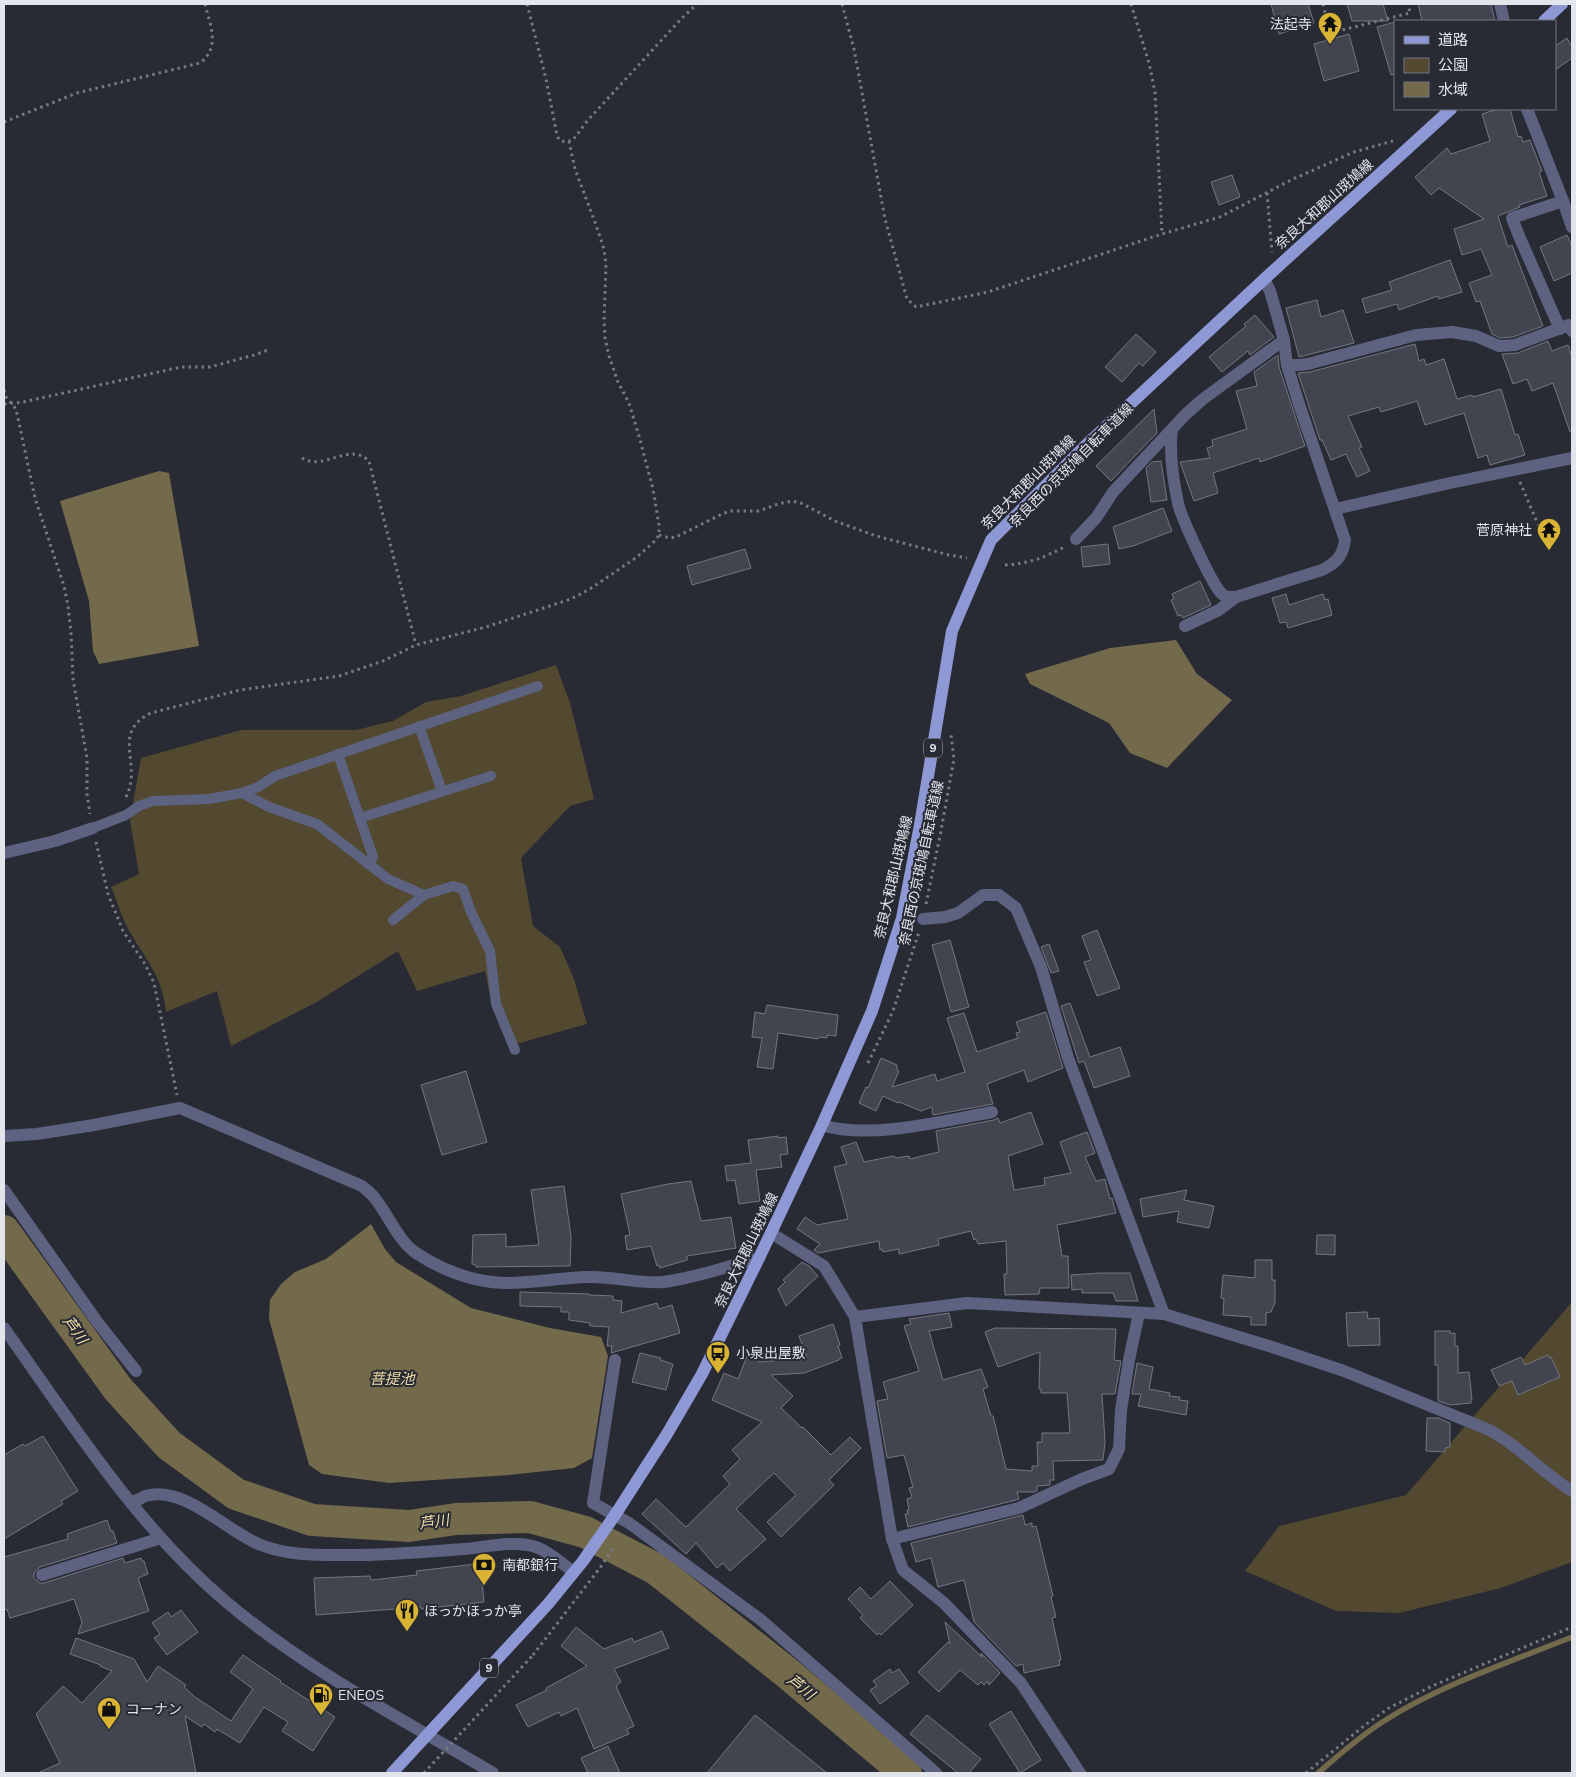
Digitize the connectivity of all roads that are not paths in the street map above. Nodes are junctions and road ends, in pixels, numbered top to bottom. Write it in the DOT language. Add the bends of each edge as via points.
graph roads {
  1 [pos="1500,4"];
  2 [pos="1562,4"];
  3 [pos="1504,20"];
  4 [pos="1545,20"];
  5 [pos="1450,110"];
  6 [pos="1527,110"];
  7 [pos="1563,201"];
  8 [pos="1572,227"];
  9 [pos="1264,279"];
  10 [pos="1566,330"];
  11 [pos="1284,340"];
  12 [pos="1287,365"];
  13 [pos="1172,430"];
  14 [pos="1572,458"];
  15 [pos="1335,509"];
  16 [pos="1076,539"];
  17 [pos="1236,597"];
  18 [pos="1185,626"];
  19 [pos="538,686"];
  20 [pos="419,726"];
  21 [pos="338,754"];
  22 [pos="491,776"];
  23 [pos="442,791"];
  24 [pos="242,793"];
  25 [pos="360,818"];
  26 [pos="93,828"];
  27 [pos="4,853"];
  28 [pos="368,864"];
  29 [pos="424,895"];
  30 [pos="923,919"];
  31 [pos="393,920"];
  32 [pos="515,1050"];
  33 [pos="992,1112"];
  34 [pos="822,1126"];
  35 [pos="4,1136"];
  36 [pos="4,1190"];
  37 [pos="771,1232"];
  38 [pos="759,1258"];
  39 [pos="1139,1313"];
  40 [pos="1164,1314"];
  41 [pos="855,1317"];
  42 [pos="4,1328"];
  43 [pos="615,1360"];
  44 [pos="136,1371"];
  45 [pos="1572,1491"];
  46 [pos="132,1503"];
  47 [pos="612,1519"];
  48 [pos="161,1538"];
  49 [pos="892,1538"];
  50 [pos="574,1572"];
  51 [pos="42,1575"];
  52 [pos="428,1734"];
  53 [pos="392,1773"];
  54 [pos="493,1773"];
  55 [pos="936,1773"];
  56 [pos="1080,1773"];
  1 -- 3 [label="street"];
  2 -- 4 [label="main road"];
  5 -- 9 [label="main road, 奈良大和郡山斑鳩線 / 9"];
  6 -- 7 [label="street"];
  7 -- 8 [label="street"];
  7 -- 10 [label="street" via="1512,218"];
  9 -- 11 [label="street"];
  9 -- 34 [label="main road, 奈良大和郡山斑鳩線 / 9" via="1084,447 991,540 952,631 902,918 872,1011"];
  10 -- 12 [label="street" via="1523,343 1499,346 1476,336 1452,332 1416,335 1308,364"];
  11 -- 12 [label="street"];
  11 -- 13 [label="street" via="1202,399"];
  12 -- 15 [label="street"];
  13 -- 16 [label="street" via="1113,492 1096,518"];
  13 -- 17 [label="street" via="1171,452 1180,513 1221,593"];
  14 -- 15 [label="street"];
  15 -- 17 [label="street" via="1345,540 1342,554 1336,561 1322,570"];
  17 -- 18 [label="street" via="1219,610"];
  19 -- 20 [label="lane"];
  20 -- 21 [label="lane"];
  20 -- 23 [label="lane"];
  21 -- 24 [label="lane" via="275,776"];
  21 -- 25 [label="lane"];
  22 -- 23 [label="lane"];
  23 -- 25 [label="lane"];
  24 -- 26 [label="lane" via="209,799 152,801"];
  24 -- 28 [label="lane" via="269,807 317,824"];
  25 -- 28 [label="lane" via="374,857"];
  26 -- 27 [label="street"];
  28 -- 29 [label="lane" via="388,879"];
  29 -- 31 [label="lane"];
  29 -- 32 [label="lane" via="453,886 463,889 490,951 496,1004"];
  30 -- 40 [label="street" via="958,913 983,895 999,895 1016,908 1041,967 1068,1058"];
  33 -- 34 [label="street" via="917,1126 873,1130"];
  34 -- 37 [label="main road, 奈良大和郡山斑鳩線 / 9"];
  35 -- 38 [label="street" via="94,1125 180,1108 362,1186 415,1252 471,1279 506,1283 596,1277 663,1282"];
  36 -- 44 [label="street"];
  37 -- 38 [label="main road, 奈良大和郡山斑鳩線 / 9"];
  37 -- 41 [label="street" via="824,1266"];
  38 -- 47 [label="main road, 奈良大和郡山斑鳩線 / 9" via="702,1374"];
  39 -- 40 [label="street"];
  39 -- 41 [label="street" via="967,1303"];
  39 -- 49 [label="street" via="1121,1410 1119,1449 1109,1469 1019,1508"];
  40 -- 45 [label="street" via="1344,1372 1487,1429 1504,1437"];
  41 -- 49 [label="street"];
  42 -- 46 [label="street"];
  43 -- 47 [label="street" via="593,1503"];
  46 -- 48 [label="street"];
  46 -- 50 [label="street" via="146,1496 161,1494 180,1499 246,1539 286,1552 371,1556 510,1544 535,1547"];
  47 -- 50 [label="main road, 奈良大和郡山斑鳩線 / 9"];
  47 -- 55 [label="street" via="629,1523 760,1620"];
  48 -- 51 [label="street"];
  48 -- 52 [label="street" via="254,1625 309,1664"];
  49 -- 56 [label="street" via="903,1570 944,1603 1021,1683"];
  50 -- 52 [label="main road, 奈良大和郡山斑鳩線 / 9"];
  52 -- 53 [label="main road, 奈良大和郡山斑鳩線 / 9"];
  52 -- 54 [label="street"];
}
